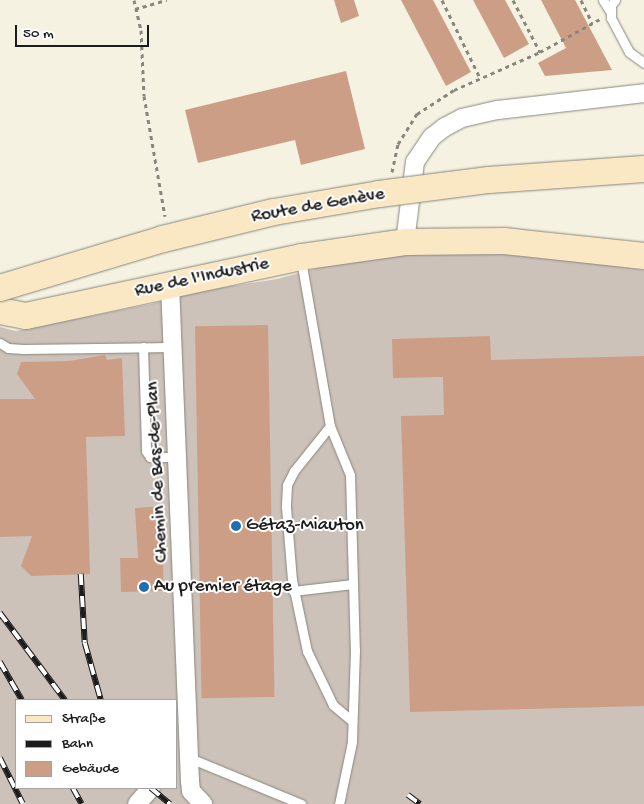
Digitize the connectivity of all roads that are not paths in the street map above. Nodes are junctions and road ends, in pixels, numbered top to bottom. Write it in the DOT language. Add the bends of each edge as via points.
graph roads {
  1 [pos="603,0"];
  2 [pos="615,0"];
  3 [pos="611,14"];
  4 [pos="644,63"];
  5 [pos="644,93"];
  6 [pos="644,169"];
  7 [pos="405,242"];
  8 [pos="644,256"];
  9 [pos="301,257"];
  10 [pos="170,284"];
  11 [pos="1,308"];
  12 [pos="0,343"];
  13 [pos="143,347"];
  14 [pos="174,347"];
  15 [pos="330,426"];
  16 [pos="179,457"];
  17 [pos="353,584"];
  18 [pos="294,591"];
  19 [pos="352,721"];
  20 [pos="192,759"];
  21 [pos="178,768"];
  22 [pos="150,789"];
  23 [pos="138,804"];
  24 [pos="203,804"];
  25 [pos="301,804"];
  26 [pos="339,804"];
  1 -- 3 [label="lane"];
  2 -- 3 [label="lane"];
  3 -- 4 [label="lane" via="629,52"];
  5 -- 7 [label="street" via="498,110 462,118 445,126 423,147 415,162"];
  6 -- 11 [label="street, Route de Genève, bridge" via="489,180 274,212 162,238"];
  7 -- 8 [label="street, Rue de l'Industrie" via="504,241"];
  7 -- 9 [label="street, Rue de l'Industrie"];
  9 -- 10 [label="street, Rue de l'Industrie"];
  9 -- 15 [label="lane"];
  10 -- 11 [label="street, Rue de l'Industrie" via="26,316"];
  10 -- 14 [label="street, Chemin de Bas-de-Plan"];
  12 -- 13 [label="lane" via="8,348"];
  13 -- 14 [label="lane"];
  13 -- 16 [label="lane" via="146,451 150,457"];
  14 -- 16 [label="street, Chemin de Bas-de-Plan"];
  15 -- 17 [label="lane" via="350,475"];
  15 -- 18 [label="lane" via="287,485"];
  16 -- 20 [label="street, Chemin de Bas-de-Plan"];
  17 -- 18 [label="lane"];
  17 -- 19 [label="lane"];
  18 -- 19 [label="lane" via="307,651 333,705"];
  19 -- 26 [label="lane" via="352,742"];
  20 -- 21 [label="street"];
  20 -- 24 [label="street, Chemin de Bas-de-Plan" via="192,791"];
  20 -- 25 [label="lane"];
  22 -- 23 [label="street"];
}
